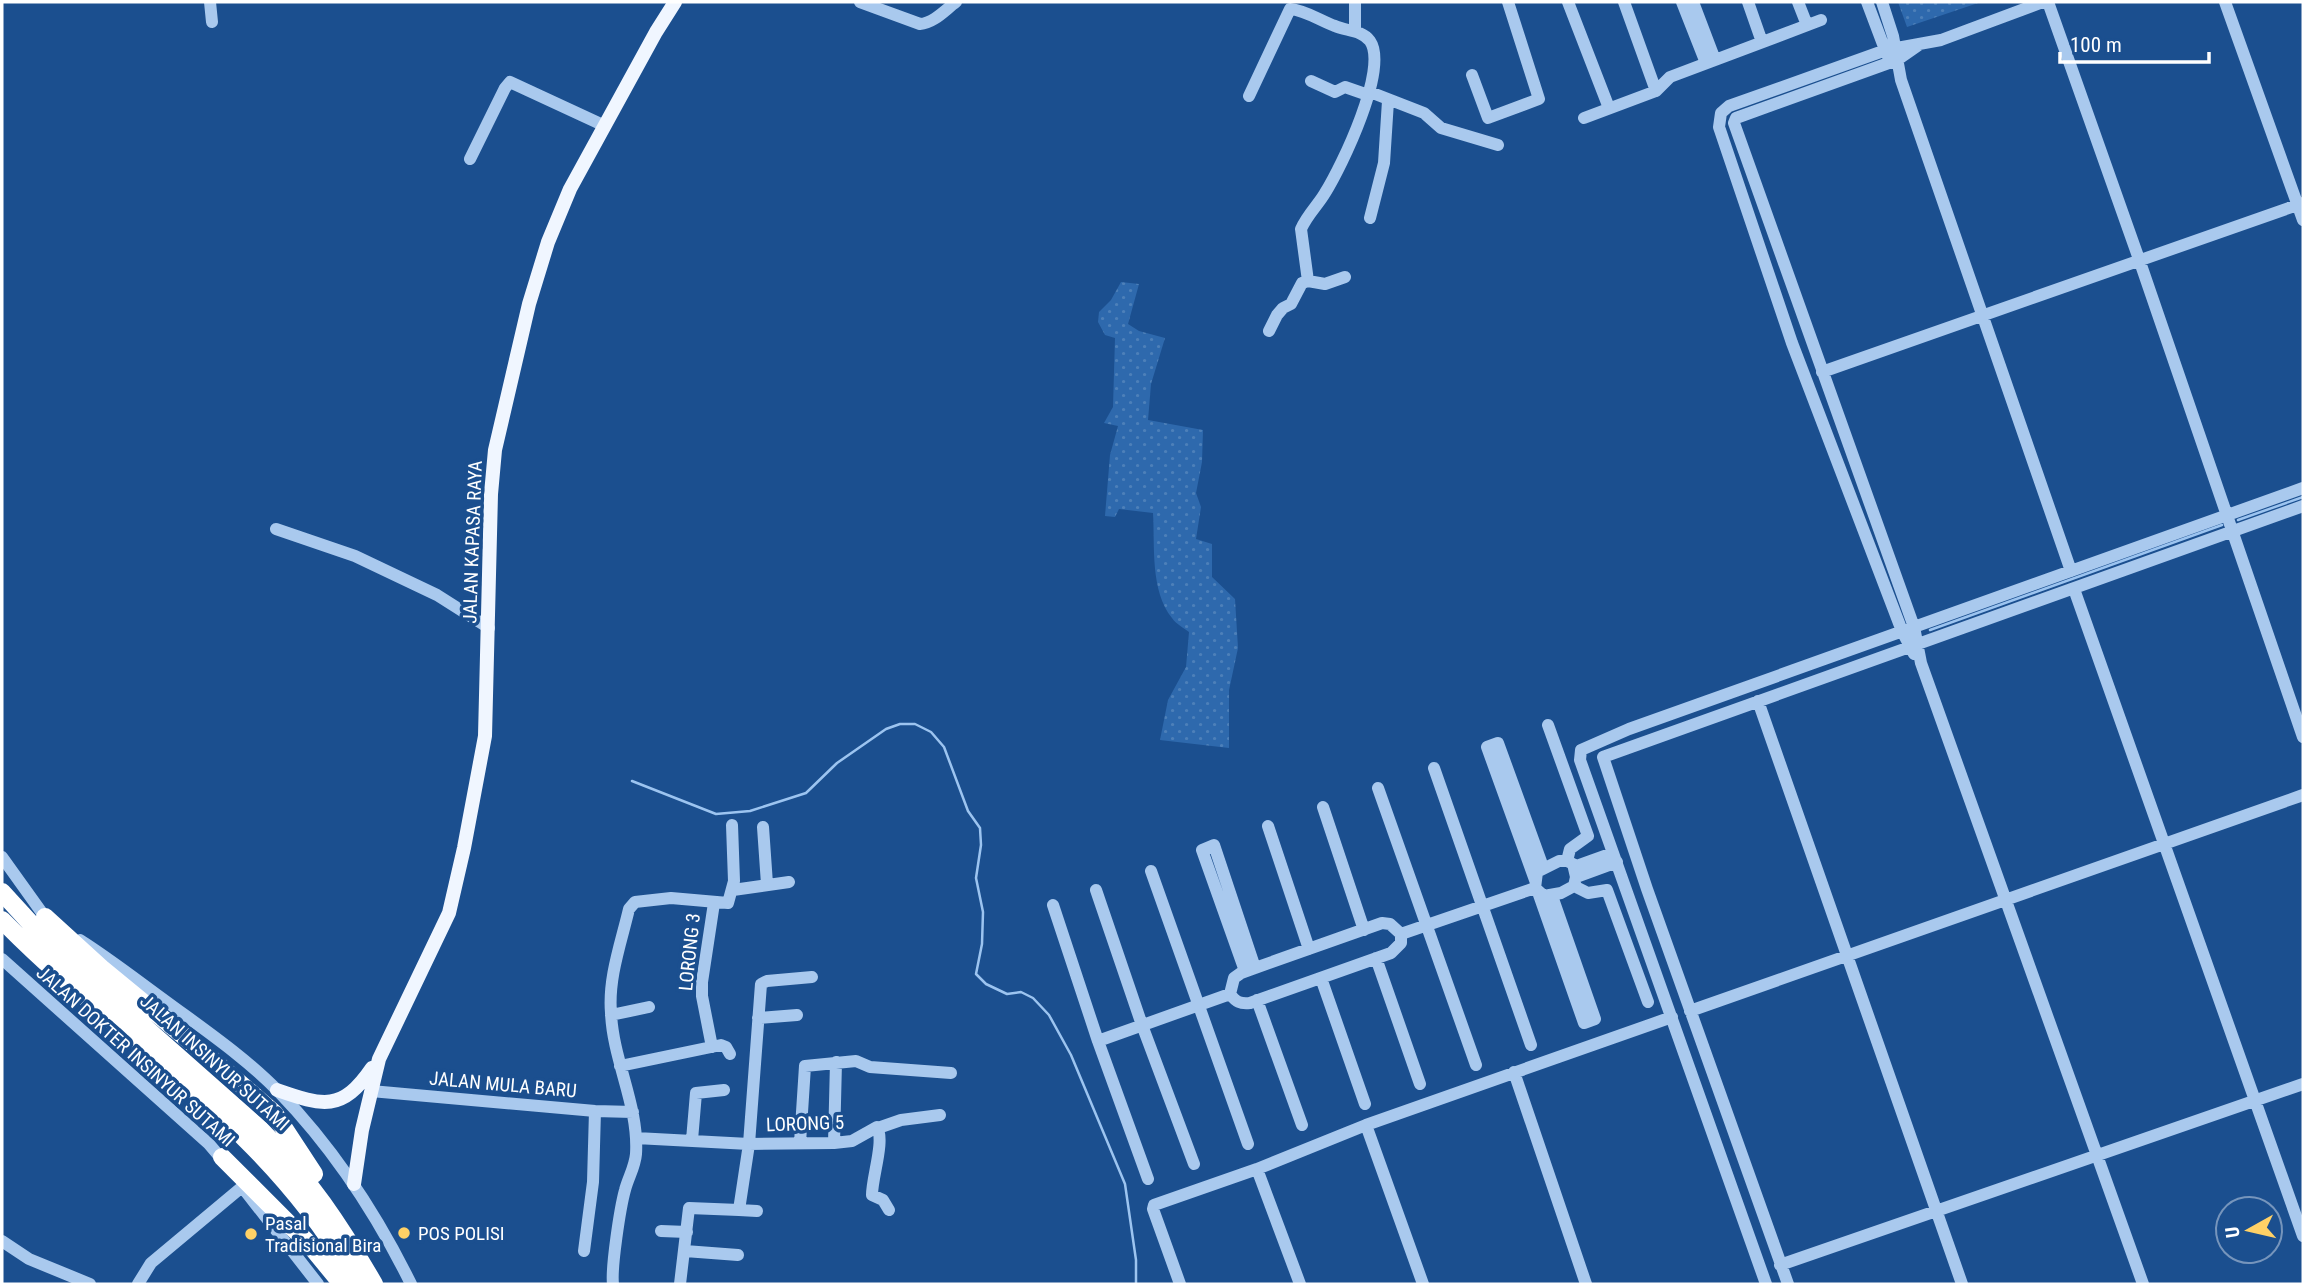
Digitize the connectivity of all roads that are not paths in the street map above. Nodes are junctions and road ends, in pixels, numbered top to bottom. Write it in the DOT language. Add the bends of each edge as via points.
graph roads {
  1 [pos="210,2"];
  2 [pos="675,2"];
  3 [pos="860,2"];
  4 [pos="956,2"];
  5 [pos="1354,2"];
  6 [pos="1508,2"];
  7 [pos="1568,2"];
  8 [pos="1624,2"];
  9 [pos="1682,2"];
  10 [pos="1693,2"];
  11 [pos="1748,2"];
  12 [pos="1798,2"];
  13 [pos="1867,2"];
  14 [pos="1882,2"];
  15 [pos="2045,2"];
  16 [pos="2225,2"];
  17 [pos="1821,20"];
  18 [pos="212,22"];
  19 [pos="1807,25"];
  20 [pos="1355,31"];
  21 [pos="1762,42"];
  22 [pos="1892,55"];
  23 [pos="1710,62"];
  24 [pos="1472,75"];
  25 [pos="1311,81"];
  26 [pos="1656,90"];
  27 [pos="1369,94"];
  28 [pos="1249,96"];
  29 [pos="1388,101"];
  30 [pos="1609,108"];
  31 [pos="1720,117"];
  32 [pos="1584,118"];
  33 [pos="1734,120"];
  34 [pos="605,126"];
  35 [pos="1498,145"];
  36 [pos="470,159"];
  37 [pos="2301,204"];
  38 [pos="1370,218"];
  39 [pos="2303,220"];
  40 [pos="2140,262"];
  41 [pos="1345,278"];
  42 [pos="1308,281"];
  43 [pos="1982,315"];
  44 [pos="1269,331"];
  45 [pos="1822,372"];
  46 [pos="2303,488"];
  47 [pos="2303,506"];
  48 [pos="2227,515"];
  49 [pos="276,529"];
  50 [pos="2233,531"];
  51 [pos="2071,571"];
  52 [pos="2074,589"];
  53 [pos="489,628"];
  54 [pos="1908,629"];
  55 [pos="1914,646"];
  56 [pos="1758,701"];
  57 [pos="1548,725"];
  58 [pos="2303,737"];
  59 [pos="1580,754"];
  60 [pos="1602,759"];
  61 [pos="1434,768"];
  62 [pos="1378,788"];
  63 [pos="2303,794"];
  64 [pos="1323,807"];
  65 [pos="732,825"];
  66 [pos="763,827"];
  67 [pos="1268,827"];
  68 [pos="2165,845"];
  69 [pos="1615,857"];
  70 [pos="2,858"];
  71 [pos="1543,867"];
  72 [pos="1151,871"];
  73 [pos="1573,873"];
  74 [pos="789,882"];
  75 [pos="768,884"];
  76 [pos="1536,887"];
  77 [pos="733,890"];
  78 [pos="1096,890"];
  79 [pos="2,892"];
  80 [pos="1552,896"];
  81 [pos="2006,899"];
  82 [pos="714,902"];
  83 [pos="1053,905"];
  84 [pos="1483,906"];
  85 [pos="45,918"];
  86 [pos="2,920"];
  87 [pos="1427,925"];
  88 [pos="1364,930"];
  89 [pos="1401,934"];
  90 [pos="1309,949"];
  91 [pos="1846,957"];
  92 [pos="1376,958"];
  93 [pos="2,959"];
  94 [pos="1250,970"];
  95 [pos="812,977"];
  96 [pos="1321,978"];
  97 [pos="1230,995"];
  98 [pos="1257,1000"];
  99 [pos="1648,1002"];
  100 [pos="1198,1006"];
  101 [pos="649,1007"];
  102 [pos="1690,1011"];
  103 [pos="611,1015"];
  104 [pos="797,1015"];
  105 [pos="1672,1017"];
  106 [pos="758,1018"];
  107 [pos="1142,1025"];
  108 [pos="1098,1041"];
  109 [pos="1531,1045"];
  110 [pos="712,1047"];
  111 [pos="730,1054"];
  112 [pos="379,1059"];
  113 [pos="836,1062"];
  114 [pos="1476,1065"];
  115 [pos="620,1066"];
  116 [pos="1514,1072"];
  117 [pos="951,1073"];
  118 [pos="1420,1084"];
  119 [pos="2303,1084"];
  120 [pos="277,1090"];
  121 [pos="724,1090"];
  122 [pos="370,1091"];
  123 [pos="2256,1101"];
  124 [pos="1365,1104"];
  125 [pos="595,1111"];
  126 [pos="633,1112"];
  127 [pos="940,1115"];
  128 [pos="1302,1125"];
  129 [pos="1366,1125"];
  130 [pos="878,1128"];
  131 [pos="636,1138"];
  132 [pos="692,1140"];
  133 [pos="800,1143"];
  134 [pos="834,1143"];
  135 [pos="749,1144"];
  136 [pos="1248,1144"];
  137 [pos="2096,1155"];
  138 [pos="222,1157"];
  139 [pos="1194,1164"];
  140 [pos="1257,1169"];
  141 [pos="1148,1179"];
  142 [pos="354,1185"];
  143 [pos="242,1187"];
  144 [pos="739,1210"];
  145 [pos="889,1210"];
  146 [pos="757,1211"];
  147 [pos="1936,1212"];
  148 [pos="342,1228"];
  149 [pos="661,1231"];
  150 [pos="687,1232"];
  151 [pos="2303,1236"];
  152 [pos="2,1241"];
  153 [pos="584,1251"];
  154 [pos="685,1251"];
  155 [pos="738,1255"];
  156 [pos="1780,1265"];
  157 [pos="313,1283"];
  158 [pos="90,1284"];
  159 [pos="138,1284"];
  160 [pos="342,1284"];
  161 [pos="356,1284"];
  162 [pos="374,1284"];
  163 [pos="411,1284"];
  164 [pos="613,1284"];
  165 [pos="680,1284"];
  166 [pos="1180,1284"];
  167 [pos="1300,1284"];
  168 [pos="1423,1284"];
  169 [pos="1586,1284"];
  170 [pos="1766,1284"];
  171 [pos="1787,1284"];
  172 [pos="1962,1284"];
  173 [pos="2143,1284"];
  1 -- 18 [label="street"];
  2 -- 34 [label="main road, JALAN KAPASA RAYA"];
  3 -- 4 [label="street" via="920,24 937,18"];
  5 -- 20 [label="street"];
  6 -- 24 [label="street" via="1539,99 1488,118"];
  7 -- 30 [label="street"];
  8 -- 26 [label="street"];
  9 -- 23 [label="street"];
  10 -- 23 [label="street"];
  11 -- 21 [label="street"];
  12 -- 19 [label="street"];
  13 -- 22 [label="street"];
  14 -- 22 [label="street"];
  15 -- 22 [label="street"];
  15 -- 40 [label="street"];
  16 -- 37 [label="street"];
  17 -- 19 [label="street"];
  19 -- 21 [label="street"];
  20 -- 27 [label="street" via="1369,40 1374,52"];
  20 -- 28 [label="street" via="1289,10"];
  21 -- 23 [label="street"];
  22 -- 31 [label="street" via="1729,106"];
  22 -- 33 [label="street"];
  22 -- 43 [label="street"];
  23 -- 26 [label="street" via="1670,77"];
  25 -- 27 [label="street" via="1335,92 1345,87"];
  26 -- 30 [label="street"];
  27 -- 29 [label="street"];
  27 -- 42 [label="street" via="1346,155 1301,229"];
  29 -- 35 [label="street" via="1424,113 1441,128"];
  29 -- 38 [label="street" via="1384,163"];
  30 -- 32 [label="street"];
  31 -- 33 [label="street"];
  31 -- 54 [label="street" via="1719,127 1792,343"];
  33 -- 45 [label="street"];
  34 -- 36 [label="street" via="510,82"];
  34 -- 53 [label="main road, JALAN KAPASA RAYA" via="570,189 548,242 504,410 491,494"];
  37 -- 39 [label="street"];
  37 -- 40 [label="street"];
  40 -- 43 [label="street"];
  40 -- 48 [label="street"];
  41 -- 42 [label="street" via="1325,284"];
  42 -- 44 [label="street" via="1277,315"];
  43 -- 45 [label="street"];
  43 -- 51 [label="street"];
  45 -- 54 [label="street"];
  46 -- 48 [label="street"];
  47 -- 50 [label="street"];
  48 -- 50 [label="street"];
  48 -- 51 [label="street"];
  49 -- 53 [label="street" via="355,556 426,589"];
  50 -- 52 [label="street"];
  50 -- 58 [label="street"];
  51 -- 54 [label="street"];
  52 -- 55 [label="street"];
  52 -- 68 [label="street"];
  53 -- 112 [label="main road, JALAN KAPASA RAYA" via="485,736 455,893 440,935"];
  54 -- 55 [label="street"];
  54 -- 59 [label="street" via="1629,729 1584,748"];
  55 -- 56 [label="street"];
  55 -- 81 [label="street"];
  56 -- 60 [label="street"];
  56 -- 91 [label="street"];
  57 -- 73 [label="street" via="1588,836 1570,849"];
  59 -- 60 [label="street"];
  59 -- 69 [label="street"];
  60 -- 102 [label="street"];
  61 -- 84 [label="street"];
  62 -- 87 [label="street"];
  63 -- 68 [label="street"];
  64 -- 88 [label="street"];
  65 -- 77 [label="street"];
  66 -- 75 [label="street"];
  67 -- 90 [label="street"];
  68 -- 81 [label="street"];
  68 -- 123 [label="street"];
  69 -- 73 [label="street"];
  69 -- 105 [label="street"];
  70 -- 85 [label="street"];
  71 -- 73 [label="street"];
  71 -- 76 [label="street" via="1537,872"];
  71 -- 76 [label="street" via="1498,743 1487,747"];
  72 -- 100 [label="street"];
  73 -- 80 [label="street"];
  73 -- 99 [label="street" via="1588,892 1607,890"];
  74 -- 75 [label="street"];
  75 -- 77 [label="street"];
  76 -- 80 [label="street" via="1544,896"];
  76 -- 80 [label="street" via="1584,1023 1595,1019"];
  76 -- 84 [label="street"];
  77 -- 82 [label="street" via="727,905"];
  78 -- 107 [label="street"];
  79 -- 148 [label="highway, JALAN INSINYUR SUTAMI" via="45,939 261,1130 292,1161"];
  81 -- 91 [label="street"];
  81 -- 137 [label="street"];
  82 -- 103 [label="street" via="671,898 631,905 612,983"];
  82 -- 110 [label="street, LORONG 3" via="702,982"];
  83 -- 108 [label="street"];
  84 -- 87 [label="street"];
  84 -- 109 [label="street"];
  85 -- 120 [label="street" via="217,1039"];
  85 -- 148 [label="highway" via="274,1113"];
  86 -- 161 [label="highway, JALAN INSINYUR SUTAMI" via="34,953 214,1106 273,1166 317,1222"];
  87 -- 89 [label="street"];
  87 -- 114 [label="street"];
  88 -- 89 [label="street" via="1382,923"];
  88 -- 90 [label="street"];
  89 -- 92 [label="street" via="1397,949"];
  90 -- 94 [label="street"];
  91 -- 102 [label="street"];
  91 -- 147 [label="street"];
  92 -- 96 [label="street"];
  92 -- 118 [label="street"];
  93 -- 138 [label="street, JALAN DOKTER INSINYUR SUTAMI"];
  94 -- 94 [label="street" via="1202,850 1214,845"];
  94 -- 97 [label="street" via="1234,978"];
  95 -- 106 [label="street" via="762,982"];
  96 -- 98 [label="street"];
  96 -- 124 [label="street"];
  97 -- 98 [label="street" via="1241,1003"];
  97 -- 100 [label="street"];
  98 -- 128 [label="street"];
  100 -- 107 [label="street"];
  100 -- 136 [label="street"];
  101 -- 103 [label="street"];
  102 -- 156 [label="street"];
  103 -- 115 [label="street"];
  104 -- 106 [label="street"];
  105 -- 116 [label="street"];
  105 -- 170 [label="street"];
  106 -- 135 [label="street"];
  107 -- 108 [label="street"];
  107 -- 139 [label="street"];
  108 -- 141 [label="street"];
  110 -- 111 [label="street" via="725,1046"];
  110 -- 115 [label="street"];
  112 -- 120 [label="main road, JALAN KAPASA RAYA" via="362,1084 341,1099 310,1101"];
  112 -- 122 [label="main road, JALAN KAPASA RAYA"];
  113 -- 117 [label="street"];
  113 -- 133 [label="street" via="804,1067"];
  113 -- 134 [label="street"];
  115 -- 126 [label="street"];
  116 -- 129 [label="street"];
  116 -- 169 [label="street"];
  119 -- 123 [label="street"];
  120 -- 142 [label="street"];
  121 -- 132 [label="street" via="696,1093"];
  122 -- 125 [label="street, JALAN MULA BARU"];
  122 -- 142 [label="main road, JALAN KAPASA RAYA"];
  123 -- 137 [label="street"];
  123 -- 151 [label="street"];
  125 -- 126 [label="street, JALAN MULA BARU"];
  125 -- 153 [label="street" via="593,1182"];
  126 -- 131 [label="street"];
  127 -- 130 [label="street, LORONG 5"];
  129 -- 140 [label="street"];
  129 -- 168 [label="street"];
  130 -- 134 [label="street, LORONG 5" via="852,1141"];
  130 -- 145 [label="street" via="872,1193"];
  131 -- 132 [label="street, LORONG 5"];
  131 -- 164 [label="street" via="636,1155 624,1190"];
  132 -- 135 [label="street, LORONG 5"];
  133 -- 134 [label="street, LORONG 5"];
  133 -- 135 [label="street, LORONG 5"];
  135 -- 144 [label="street"];
  137 -- 147 [label="street"];
  137 -- 173 [label="street"];
  138 -- 143 [label="street, JALAN DOKTER INSINYUR SUTAMI"];
  138 -- 160 [label="highway" via="310,1245"];
  140 -- 166 [label="street" via="1153,1207"];
  140 -- 167 [label="street"];
  142 -- 163 [label="street"];
  143 -- 157 [label="street, JALAN DOKTER INSINYUR SUTAMI"];
  143 -- 159 [label="street" via="150,1263"];
  144 -- 146 [label="street"];
  144 -- 150 [label="street" via="688,1208"];
  147 -- 156 [label="street"];
  147 -- 172 [label="street"];
  148 -- 162 [label="highway, JALAN INSINYUR SUTAMI"];
  149 -- 150 [label="street"];
  150 -- 154 [label="street"];
  152 -- 158 [label="street" via="29,1259"];
  154 -- 155 [label="street"];
  154 -- 165 [label="street"];
  156 -- 171 [label="street"];
}
